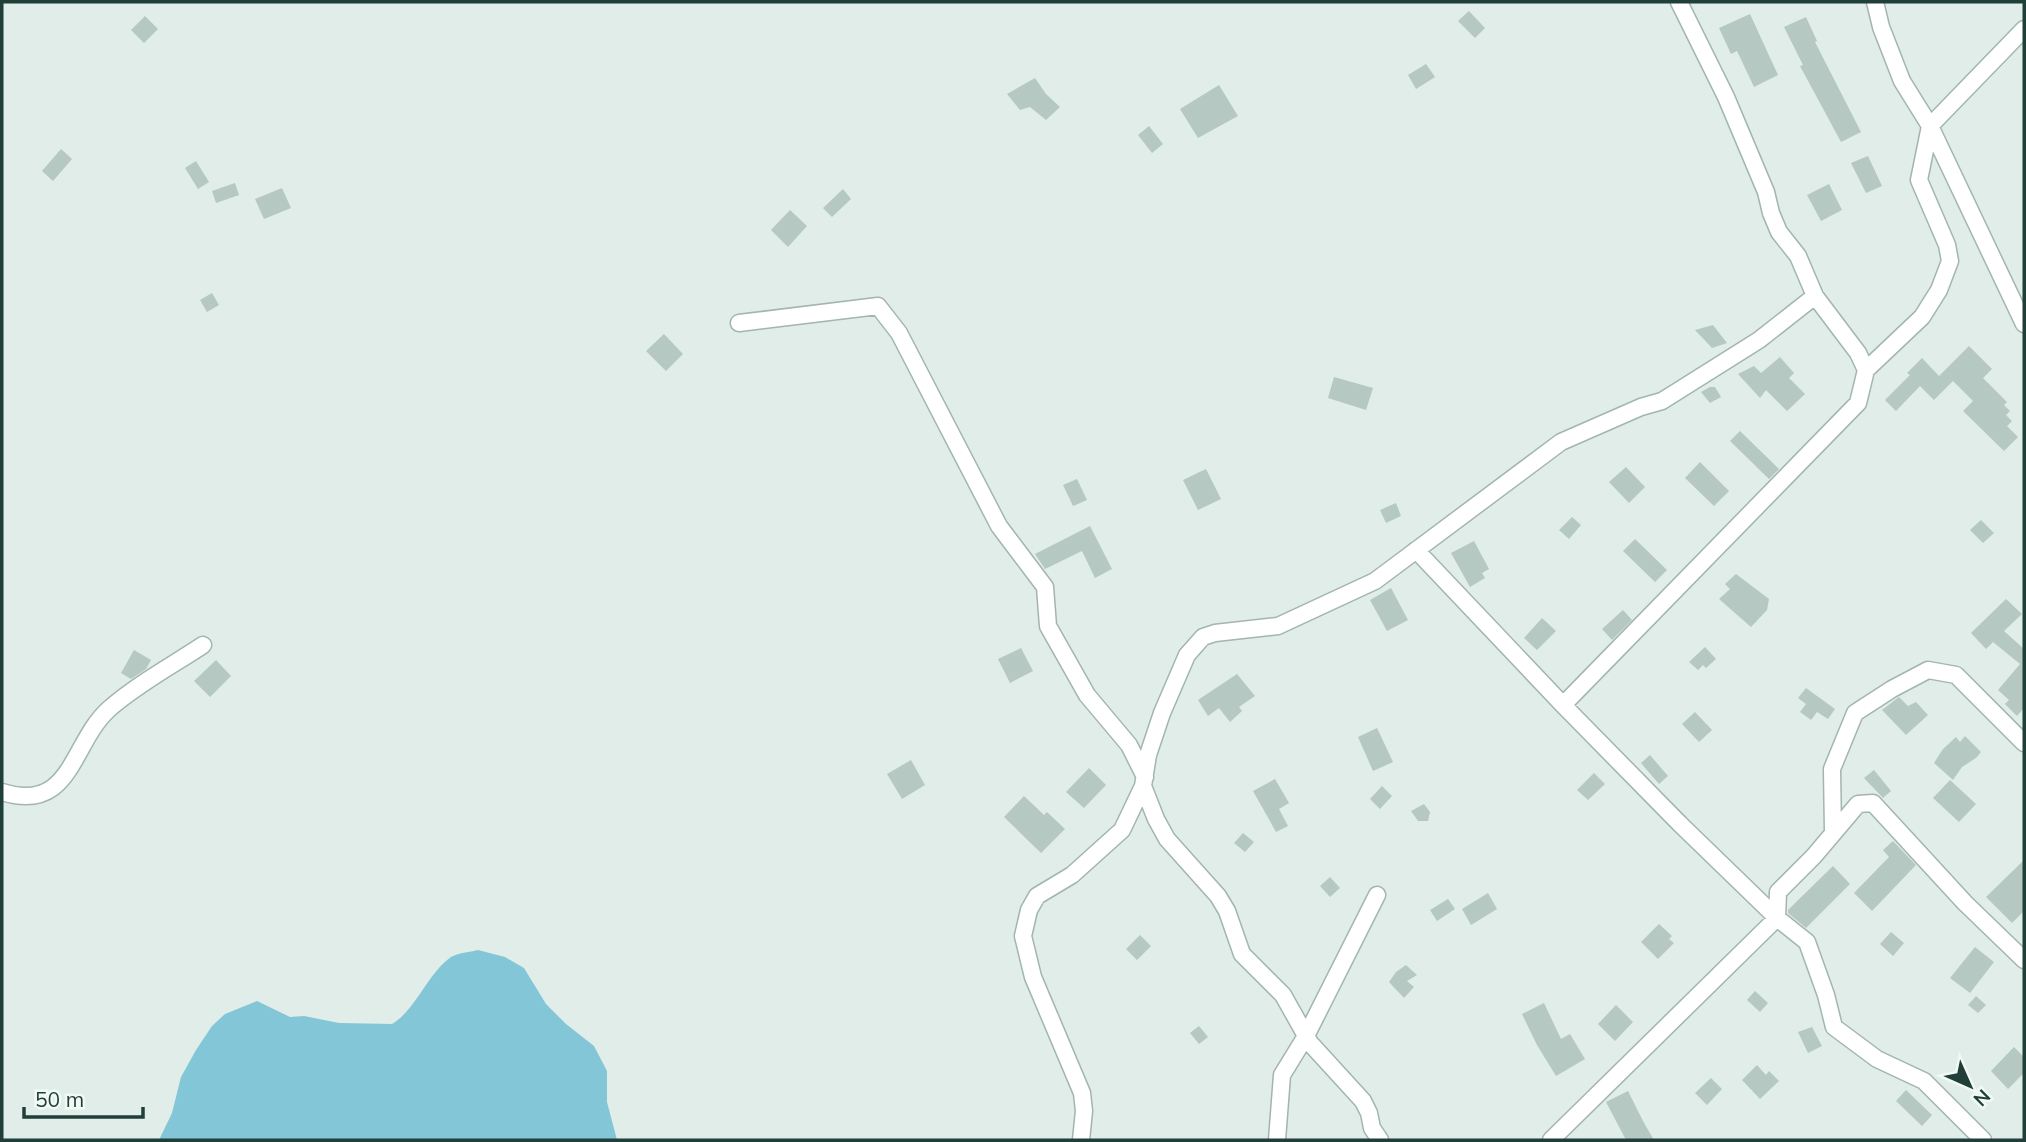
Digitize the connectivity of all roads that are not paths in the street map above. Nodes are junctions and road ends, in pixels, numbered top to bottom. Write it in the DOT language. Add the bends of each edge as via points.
graph roads {
  1 [pos="1679,2"];
  2 [pos="1875,2"];
  3 [pos="2024,29"];
  4 [pos="1930,126"];
  5 [pos="1815,296"];
  6 [pos="739,323"];
  7 [pos="2024,324"];
  8 [pos="1866,370"];
  9 [pos="1416,550"];
  10 [pos="203,645"];
  11 [pos="1563,705"];
  12 [pos="2024,743"];
  13 [pos="1144,782"];
  14 [pos="2,792"];
  15 [pos="1833,832"];
  16 [pos="1377,895"];
  17 [pos="1777,918"];
  18 [pos="2024,960"];
  19 [pos="1306,1036"];
  20 [pos="1082,1140"];
  21 [pos="1277,1140"];
  22 [pos="1380,1140"];
  23 [pos="1551,1140"];
  24 [pos="1983,1140"];
  1 -- 5 [label="street" via="1726,97 1766,192 1770,213 1798,256"];
  2 -- 4 [label="street" via="1902,81"];
  3 -- 4 [label="street"];
  4 -- 7 [label="street"];
  4 -- 8 [label="street" via="1919,180 1950,261 1922,317"];
  5 -- 8 [label="street"];
  5 -- 9 [label="street" via="1759,340 1662,401 1561,442"];
  6 -- 13 [label="street" via="878,306 900,333 999,526 1045,587 1048,626 1087,695 1129,745"];
  8 -- 11 [label="street" via="1858,403"];
  9 -- 11 [label="street"];
  9 -- 13 [label="street" via="1375,581 1278,626 1203,637 1187,655 1162,713"];
  10 -- 14 [label="street" via="109,709 59,784 29,797"];
  11 -- 17 [label="street"];
  12 -- 15 [label="street" via="1955,675 1928,670 1855,713 1832,769"];
  13 -- 19 [label="street" via="1167,839 1227,911 1242,954 1283,995"];
  13 -- 20 [label="street" via="1122,830 1072,875 1037,896 1023,936 1033,976 1082,1093"];
  15 -- 17 [label="street" via="1778,892"];
  15 -- 18 [label="street" via="1858,804 1873,803"];
  16 -- 19 [label="street"];
  17 -- 23 [label="street"];
  17 -- 24 [label="street" via="1807,942 1834,1027 1877,1059 1924,1081"];
  19 -- 21 [label="street" via="1282,1075"];
  19 -- 22 [label="street" via="1363,1101"];
}
